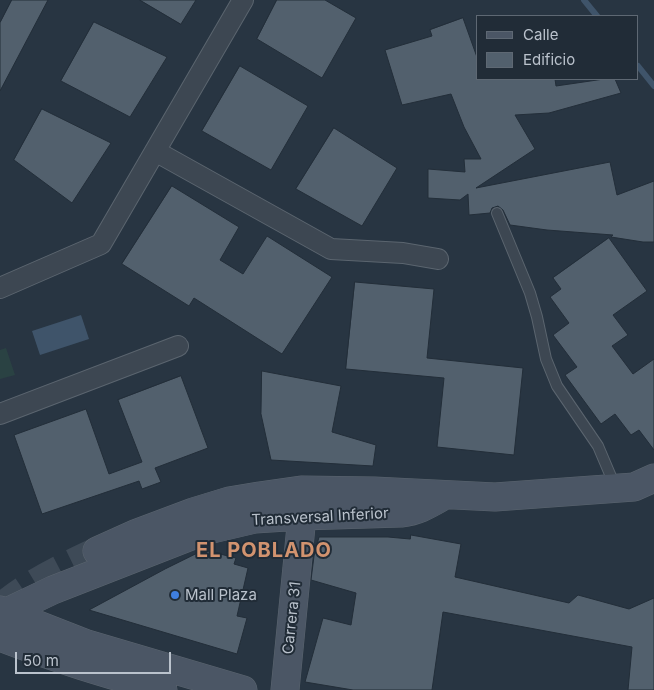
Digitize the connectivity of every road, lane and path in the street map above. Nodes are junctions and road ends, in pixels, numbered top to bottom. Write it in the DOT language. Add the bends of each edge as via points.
graph roads {
  1 [pos="244,0"];
  2 [pos="155,151"];
  3 [pos="497,213"];
  4 [pos="438,259"];
  5 [pos="0,288"];
  6 [pos="178,346"];
  7 [pos="0,414"];
  8 [pos="654,478"];
  9 [pos="617,489"];
  10 [pos="446,495"];
  11 [pos="302,516"];
  12 [pos="97,551"];
  13 [pos="1,619"];
  14 [pos="163,690"];
  15 [pos="243,690"];
  16 [pos="285,690"];
  1 -- 2 [label="street"];
  2 -- 4 [label="street" via="331,248"];
  2 -- 5 [label="street" via="101,244"];
  3 -- 9 [label="lane" via="530,293 546,358 557,386 598,446"];
  6 -- 7 [label="street"];
  8 -- 9 [label="main road, Transversal Inferior" via="634,487"];
  9 -- 10 [label="main road, Transversal Inferior" via="496,497"];
  10 -- 11 [label="main road, Transversal Inferior" via="413,512"];
  10 -- 12 [label="main road, Transversal Inferior" via="301,490 259,496 228,501 194,512"];
  11 -- 13 [label="main road, Transversal Inferior" via="255,519 204,531 53,590"];
  11 -- 16 [label="main road, Carrera 31"];
  13 -- 14 [label="main road" via="41,653"];
  13 -- 15 [label="main road"];
}
